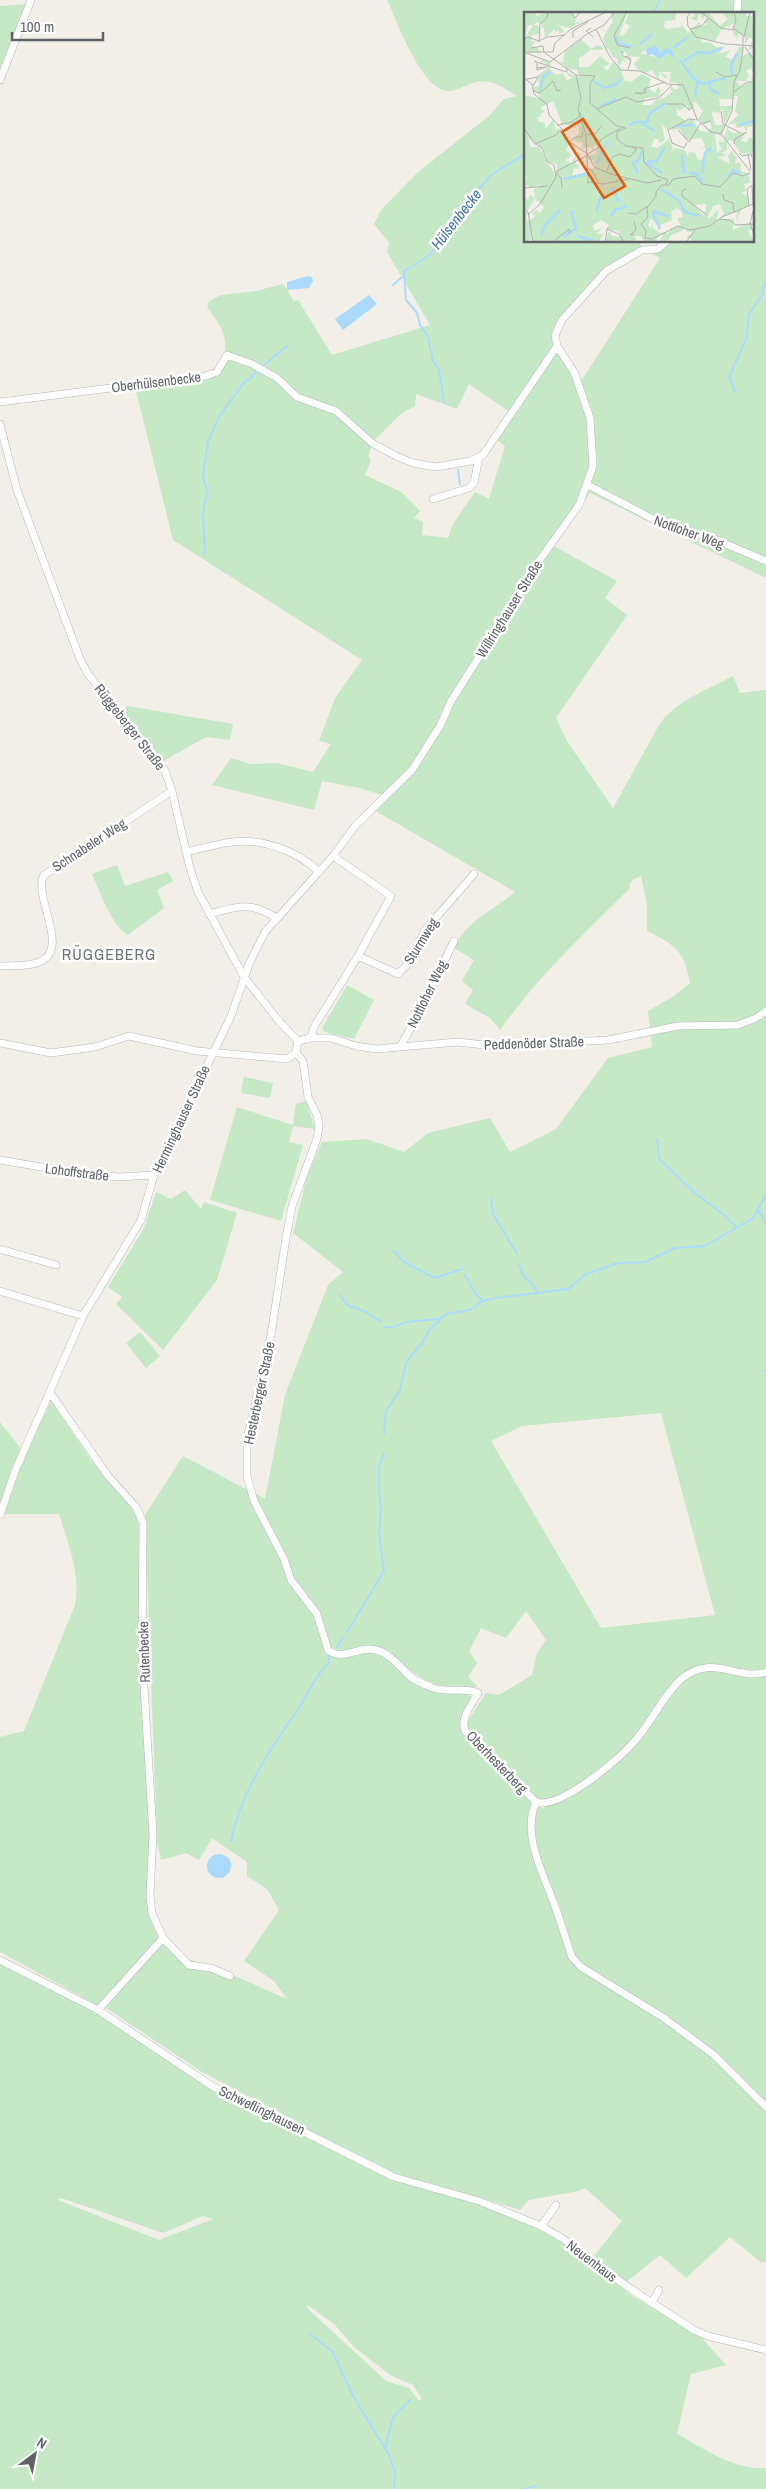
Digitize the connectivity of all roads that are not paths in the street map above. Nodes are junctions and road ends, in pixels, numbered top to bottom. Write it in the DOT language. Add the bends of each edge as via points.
graph roads {
  1 [pos="31,0"];
  2 [pos="0,80"];
  3 [pos="666,242"];
  4 [pos="557,346"];
  5 [pos="0,402"];
  6 [pos="0,424"];
  7 [pos="479,457"];
  8 [pos="588,485"];
  9 [pos="433,499"];
  10 [pos="766,562"];
  11 [pos="172,791"];
  12 [pos="186,852"];
  13 [pos="333,856"];
  14 [pos="319,872"];
  15 [pos="474,874"];
  16 [pos="209,914"];
  17 [pos="277,918"];
  18 [pos="454,941"];
  19 [pos="358,956"];
  20 [pos="0,966"];
  21 [pos="244,977"];
  22 [pos="766,1010"];
  23 [pos="311,1038"];
  24 [pos="298,1041"];
  25 [pos="0,1043"];
  26 [pos="400,1048"];
  27 [pos="212,1053"];
  28 [pos="296,1053"];
  29 [pos="0,1160"];
  30 [pos="154,1176"];
  31 [pos="0,1249"];
  32 [pos="56,1265"];
  33 [pos="0,1291"];
  34 [pos="83,1316"];
  35 [pos="51,1394"];
  36 [pos="0,1515"];
  37 [pos="766,1672"];
  38 [pos="478,1692"];
  39 [pos="536,1802"];
  40 [pos="163,1938"];
  41 [pos="0,1960"];
  42 [pos="230,1976"];
  43 [pos="98,2010"];
  44 [pos="766,2107"];
  45 [pos="556,2205"];
  46 [pos="541,2226"];
  47 [pos="659,2290"];
  48 [pos="652,2302"];
  49 [pos="766,2350"];
  1 -- 2 [label="street"];
  3 -- 4 [label="street" via="658,248 642,250 606,271 562,320 555,335"];
  4 -- 7 [label="street"];
  4 -- 8 [label="street, Willringhauser Straße" via="574,372 590,418 593,466"];
  5 -- 7 [label="street, Oberhülsenbecke" via="206,376 217,372 227,355 277,378 296,397 336,411 372,443 396,456 436,467"];
  6 -- 11 [label="street, Rüggeberger Straße" via="17,490 80,658 88,674 165,771"];
  7 -- 9 [label="street" via="474,483 469,488"];
  8 -- 10 [label="street, Nottloher Weg" via="655,520 714,539"];
  8 -- 13 [label="street, Willringhauser Straße" via="579,505 524,582 462,683 425,753 355,826"];
  11 -- 12 [label="street, Rüggeberger Straße"];
  11 -- 20 [label="street, Schnabeler Weg" via="44,875 40,883 51,925 50,952 36,963"];
  12 -- 14 [label="street" via="234,842 264,844 296,854"];
  12 -- 16 [label="street, Rüggeberger Straße"];
  13 -- 14 [label="street, Willringhauser Straße"];
  13 -- 19 [label="street" via="391,896"];
  14 -- 17 [label="street, Willringhauser Straße"];
  15 -- 19 [label="street, Sturmweg" via="426,929 406,966 398,974"];
  16 -- 17 [label="street" via="240,905 261,908"];
  16 -- 21 [label="street, Rüggeberger Straße"];
  17 -- 21 [label="street, Willringhauser Straße" via="265,932"];
  18 -- 26 [label="street, Nottloher Weg"];
  19 -- 23 [label="street" via="320,1015"];
  21 -- 24 [label="street, Rüggeberger Straße"];
  21 -- 27 [label="street, Herminghauser Straße" via="231,1016"];
  22 -- 26 [label="street, Peddenöder Straße" via="738,1025 678,1026 608,1040 493,1046 458,1042"];
  23 -- 24 [label="street, Peddenöder Straße"];
  23 -- 26 [label="street, Peddenöder Straße" via="331,1038 376,1050"];
  24 -- 28 [label="street"];
  25 -- 27 [label="street" via="32,1051 56,1052 95,1048 129,1036"];
  27 -- 28 [label="street" via="287,1059"];
  27 -- 30 [label="street, Herminghauser Straße"];
  28 -- 38 [label="street, Hesterberger Straße" via="303,1061 308,1097 319,1126 292,1206 271,1335 247,1439 247,1476 254,1501 284,1559 291,1580 317,1614 328,1650 344,1655 376,1650 391,1658 413,1678 436,1689"];
  29 -- 30 [label="street, Lohoffstraße" via="82,1174"];
  30 -- 34 [label="street, Herminghauser Straße" via="138,1227"];
  31 -- 32 [label="street"];
  33 -- 34 [label="street"];
  34 -- 35 [label="street, Herminghauser Straße"];
  35 -- 36 [label="street, Herminghauser Straße" via="15,1471"];
  35 -- 40 [label="street, Rutenbecke" via="108,1476 136,1507 142,1523 142,1653 153,1834 150,1896 152,1912"];
  37 -- 39 [label="street" via="751,1674 703,1668 686,1676 661,1702 631,1746 568,1796 542,1804"];
  38 -- 39 [label="street, Oberhesterberg" via="462,1724 465,1731"];
  39 -- 44 [label="street" via="532,1810 531,1830 537,1858 572,1957 581,1967 664,2018 714,2055"];
  40 -- 42 [label="street, Rutenbecke" via="189,1964"];
  40 -- 43 [label="street"];
  41 -- 43 [label="street, Schweflinghausen"];
  43 -- 46 [label="street, Schweflinghausen" via="212,2086 360,2161 394,2177 479,2201"];
  45 -- 46 [label="street"];
  46 -- 48 [label="street, Neuenhaus"];
  47 -- 48 [label="street"];
  48 -- 49 [label="street" via="708,2336"];
}
